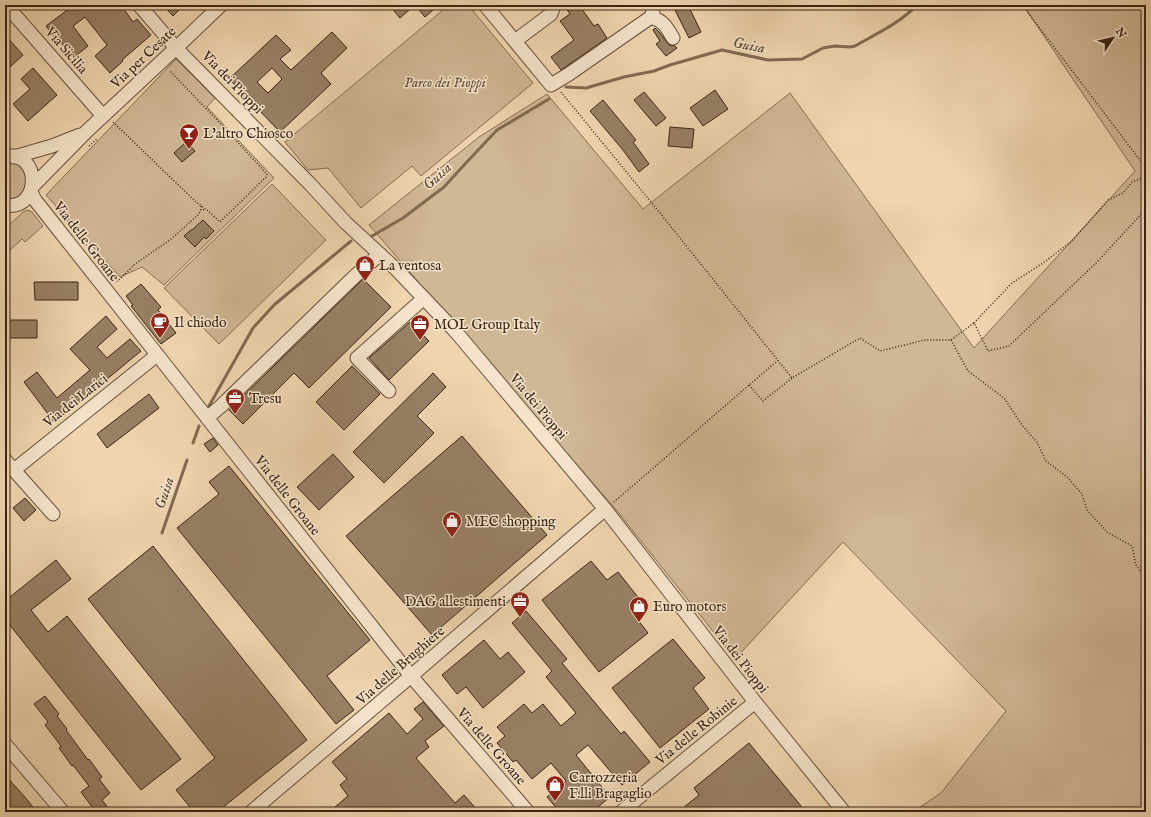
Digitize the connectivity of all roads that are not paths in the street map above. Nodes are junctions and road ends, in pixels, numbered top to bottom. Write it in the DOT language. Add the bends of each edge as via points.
graph roads {
  1 [pos="6,5"];
  2 [pos="139,5"];
  3 [pos="221,5"];
  4 [pos="485,5"];
  5 [pos="554,5"];
  6 [pos="651,11"];
  7 [pos="674,38"];
  8 [pos="515,41"];
  9 [pos="176,48"];
  10 [pos="103,116"];
  11 [pos="92,135"];
  12 [pos="10,156"];
  13 [pos="32,189"];
  14 [pos="11,205"];
  15 [pos="5,215"];
  16 [pos="380,254"];
  17 [pos="424,298"];
  18 [pos="157,355"];
  19 [pos="389,391"];
  20 [pos="207,418"];
  21 [pos="9,465"];
  22 [pos="605,509"];
  23 [pos="53,514"];
  24 [pos="411,676"];
  25 [pos="755,702"];
  26 [pos="5,744"];
  27 [pos="64,812"];
  28 [pos="251,812"];
  29 [pos="528,812"];
  30 [pos="621,812"];
  31 [pos="844,812"];
  1 -- 10 [label="street, Via Sicilia"];
  2 -- 9 [label="street, Via dei Pioppi"];
  3 -- 9 [label="street, Via per Cesate"];
  4 -- 8 [label="street"];
  5 -- 8 [label="street" via="551,14"];
  6 -- 7 [label="street"];
  6 -- 8 [label="street" via="551,85"];
  9 -- 10 [label="street, Via per Cesate"];
  9 -- 16 [label="street, Via dei Pioppi" via="346,223"];
  10 -- 11 [label="street, Via per Cesate"];
  11 -- 12 [label="street, Via per Cesate"];
  11 -- 13 [label="street, Via per Cesate"];
  12 -- 13 [label="street, Via delle Groane" via="22,160 31,171"];
  13 -- 14 [label="street, Via per Cesate" via="27,197"];
  13 -- 18 [label="street, Via delle Groane" via="35,200"];
  14 -- 15 [label="street"];
  16 -- 17 [label="street, Via dei Pioppi"];
  16 -- 20 [label="street"];
  17 -- 19 [label="street" via="357,358"];
  17 -- 22 [label="street, Via dei Pioppi" via="456,332"];
  18 -- 20 [label="street, Via delle Groane"];
  18 -- 21 [label="street, Via dei Larici"];
  20 -- 24 [label="street, Via delle Groane"];
  21 -- 23 [label="street"];
  22 -- 24 [label="street, Via delle Brughiere"];
  22 -- 25 [label="street, Via dei Pioppi"];
  24 -- 28 [label="street, Via delle Brughiere"];
  24 -- 29 [label="street, Via delle Groane"];
  25 -- 30 [label="street, Via delle Robinie"];
  25 -- 31 [label="street, Via dei Pioppi"];
  26 -- 27 [label="street"];
}
